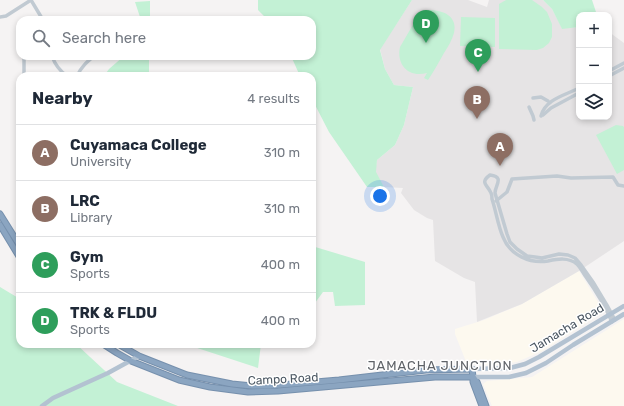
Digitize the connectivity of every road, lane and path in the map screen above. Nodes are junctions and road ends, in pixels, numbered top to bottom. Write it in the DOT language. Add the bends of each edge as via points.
graph roads {
  1 [pos="31,0"];
  2 [pos="41,16"];
  3 [pos="0,17"];
  4 [pos="24,60"];
  5 [pos="53,60"];
  6 [pos="89,60"];
  7 [pos="624,63"];
  8 [pos="624,68"];
  9 [pos="612,69"];
  10 [pos="24,72"];
  11 [pos="62,72"];
  12 [pos="79,72"];
  13 [pos="612,74"];
  14 [pos="576,90"];
  15 [pos="576,90"];
  16 [pos="574,96"];
  17 [pos="533,98"];
  18 [pos="548,101"];
  19 [pos="529,107"];
  20 [pos="534,120"];
  21 [pos="624,186"];
  22 [pos="495,201"];
  23 [pos="0,214"];
  24 [pos="0,225"];
  25 [pos="16,240"];
  26 [pos="16,251"];
  27 [pos="624,306"];
  28 [pos="610,314"];
  29 [pos="624,314"];
  30 [pos="614,321"];
  31 [pos="108,348"];
  32 [pos="125,348"];
  33 [pos="139,356"];
  34 [pos="131,361"];
  35 [pos="472,369"];
  36 [pos="345,376"];
  37 [pos="370,376"];
  38 [pos="473,377"];
  39 [pos="42,406"];
  40 [pos="482,406"];
  41 [pos="486,406"];
  1 -- 2 [label="street"];
  1 -- 3 [label="street" via="6,16"];
  4 -- 10 [label="street"];
  5 -- 11 [label="street"];
  6 -- 12 [label="street"];
  7 -- 9 [label="street"];
  8 -- 13 [label="street"];
  14 -- 16 [label="street"];
  15 -- 16 [label="street" via="552,101 541,116"];
  17 -- 18 [label="street" via="537,96"];
  19 -- 20 [label="street"];
  21 -- 22 [label="street" via="618,185 613,177 557,176 512,179 507,192"];
  22 -- 22 [label="street" via="498,181 490,175 485,184"];
  22 -- 28 [label="street" via="506,234 516,249 527,256 542,258 559,254 575,258"];
  23 -- 25 [label="highway"];
  24 -- 26 [label="highway"];
  27 -- 28 [label="main road, Jamacha Road"];
  28 -- 30 [label="street"];
  28 -- 35 [label="main road, Jamacha Road" via="525,364 510,368"];
  29 -- 30 [label="main road, Jamacha Road"];
  30 -- 38 [label="main road, Jamacha Road" via="526,373"];
  31 -- 34 [label="highway, Campo Road"];
  32 -- 33 [label="highway, Campo Road"];
  33 -- 34 [label="main road"];
  33 -- 37 [label="highway, Campo Road" via="187,375 232,384 269,386"];
  34 -- 38 [label="highway, Campo Road" via="179,380 248,392 435,377"];
  34 -- 39 [label="main road" via="53,398"];
  35 -- 37 [label="highway, Campo Road" via="426,370"];
  35 -- 38 [label="highway"];
  36 -- 37 [label="highway"];
  38 -- 40 [label="highway" via="472,382"];
  38 -- 41 [label="highway"];
}
